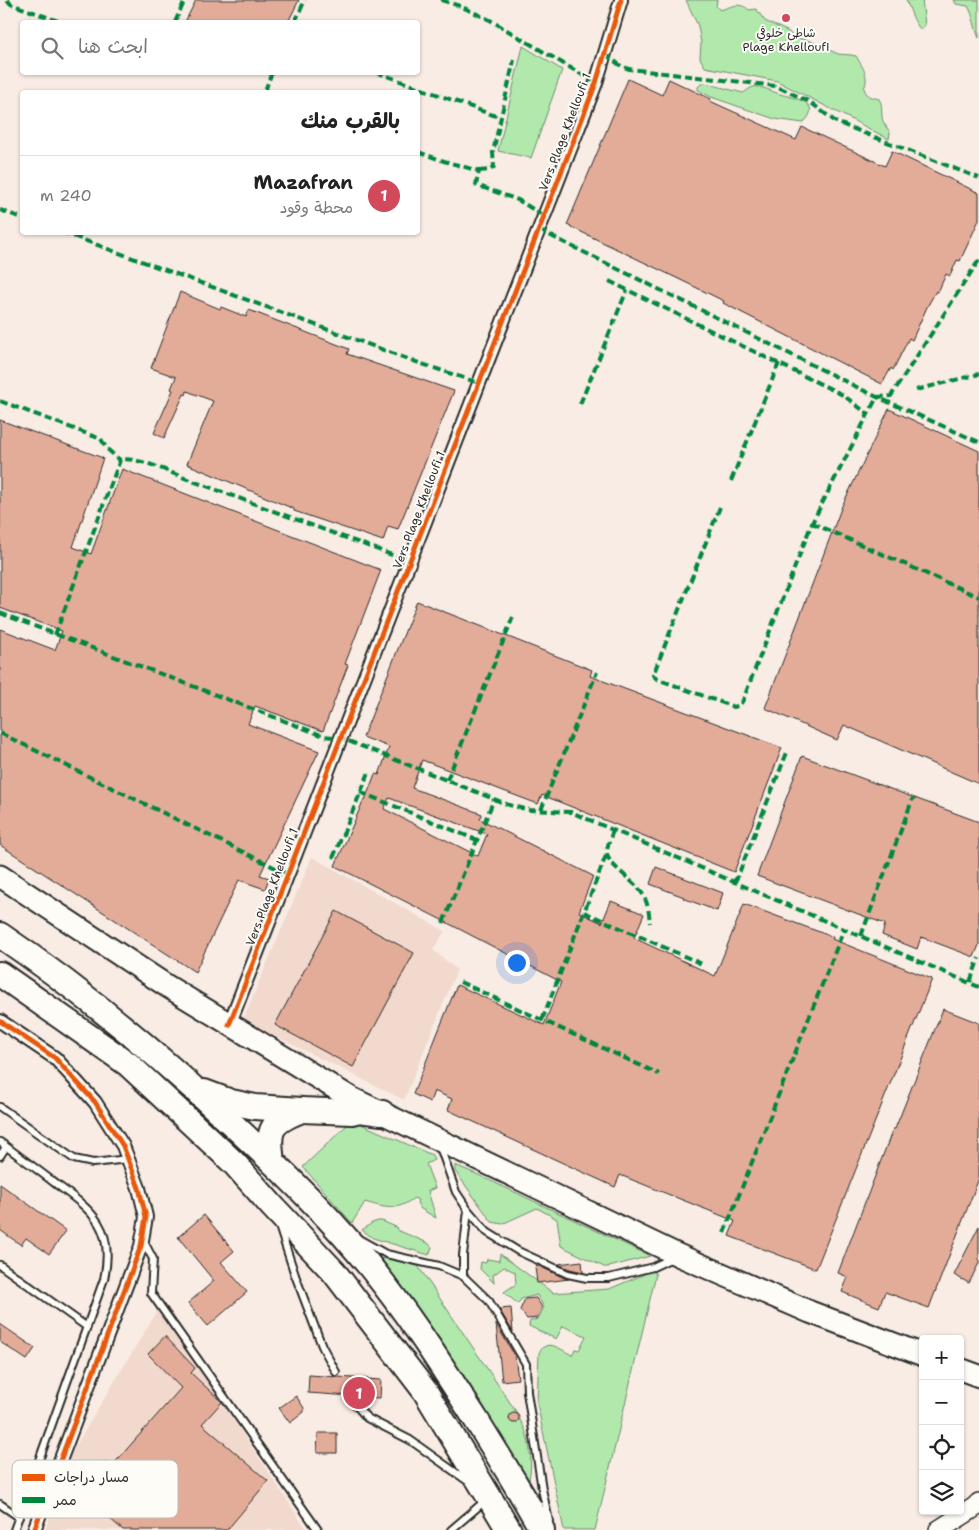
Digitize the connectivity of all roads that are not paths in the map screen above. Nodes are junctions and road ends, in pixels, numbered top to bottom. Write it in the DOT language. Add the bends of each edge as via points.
graph roads {
  1 [pos="621,0"];
  2 [pos="0,876"];
  3 [pos="0,935"];
  4 [pos="0,974"];
  5 [pos="0,1021"];
  6 [pos="230,1025"];
  7 [pos="195,1089"];
  8 [pos="0,1107"];
  9 [pos="302,1110"];
  10 [pos="382,1113"];
  11 [pos="438,1139"];
  12 [pos="0,1142"];
  13 [pos="6,1147"];
  14 [pos="0,1156"];
  15 [pos="128,1159"];
  16 [pos="272,1160"];
  17 [pos="272,1206"];
  18 [pos="468,1210"];
  19 [pos="330,1220"];
  20 [pos="143,1238"];
  21 [pos="678,1254"];
  22 [pos="0,1265"];
  23 [pos="463,1276"];
  24 [pos="87,1326"];
  25 [pos="919,1353"];
  26 [pos="964,1370"];
  27 [pos="336,1372"];
  28 [pos="979,1376"];
  29 [pos="355,1404"];
  30 [pos="39,1460"];
  31 [pos="60,1460"];
  32 [pos="489,1498"];
  33 [pos="979,1503"];
  34 [pos="0,1504"];
  35 [pos="12,1512"];
  36 [pos="19,1518"];
  37 [pos="39,1518"];
  38 [pos="14,1530"];
  39 [pos="34,1530"];
  40 [pos="318,1530"];
  41 [pos="451,1530"];
  42 [pos="509,1530"];
  43 [pos="542,1530"];
  44 [pos="550,1530"];
  45 [pos="939,1530"];
  1 -- 6 [label="street, Vers Plage Khelloufi 1" via="596,83"];
  2 -- 6 [label="main road"];
  3 -- 7 [label="highway" via="128,1031"];
  4 -- 17 [label="highway" via="128,1064 234,1163"];
  5 -- 15 [label="street" via="55,1058 95,1102"];
  6 -- 10 [label="main road" via="323,1082"];
  7 -- 9 [label="highway" via="243,1105"];
  7 -- 16 [label="highway"];
  8 -- 15 [label="lane" via="74,1159 93,1163"];
  9 -- 10 [label="highway"];
  9 -- 16 [label="highway" via="280,1120 272,1131"];
  10 -- 11 [label="main road"];
  11 -- 18 [label="lane" via="456,1192"];
  11 -- 21 [label="main road"];
  12 -- 13 [label="lane"];
  13 -- 14 [label="lane"];
  13 -- 24 [label="lane" via="80,1202 102,1228 108,1262"];
  15 -- 20 [label="street" via="146,1216"];
  16 -- 19 [label="highway"];
  17 -- 27 [label="lane" via="322,1346"];
  17 -- 32 [label="highway" via="334,1272 425,1391"];
  18 -- 21 [label="lane" via="487,1232 518,1251 568,1274 587,1278 609,1278 653,1267"];
  18 -- 23 [label="lane"];
  19 -- 23 [label="lane" via="386,1254 439,1266"];
  19 -- 43 [label="highway" via="383,1283 449,1378 523,1494"];
  20 -- 31 [label="street"];
  20 -- 40 [label="lane" via="153,1259 151,1293"];
  21 -- 25 [label="main road" via="810,1312"];
  22 -- 24 [label="lane"];
  23 -- 44 [label="lane" via="489,1301 526,1364 527,1392"];
  24 -- 30 [label="lane"];
  26 -- 28 [label="main road"];
  29 -- 32 [label="lane" via="367,1418 410,1440"];
  32 -- 41 [label="lane"];
  32 -- 42 [label="highway"];
  33 -- 45 [label="main road"];
  34 -- 35 [label="lane"];
  36 -- 38 [label="lane"];
  37 -- 39 [label="street"];
}
